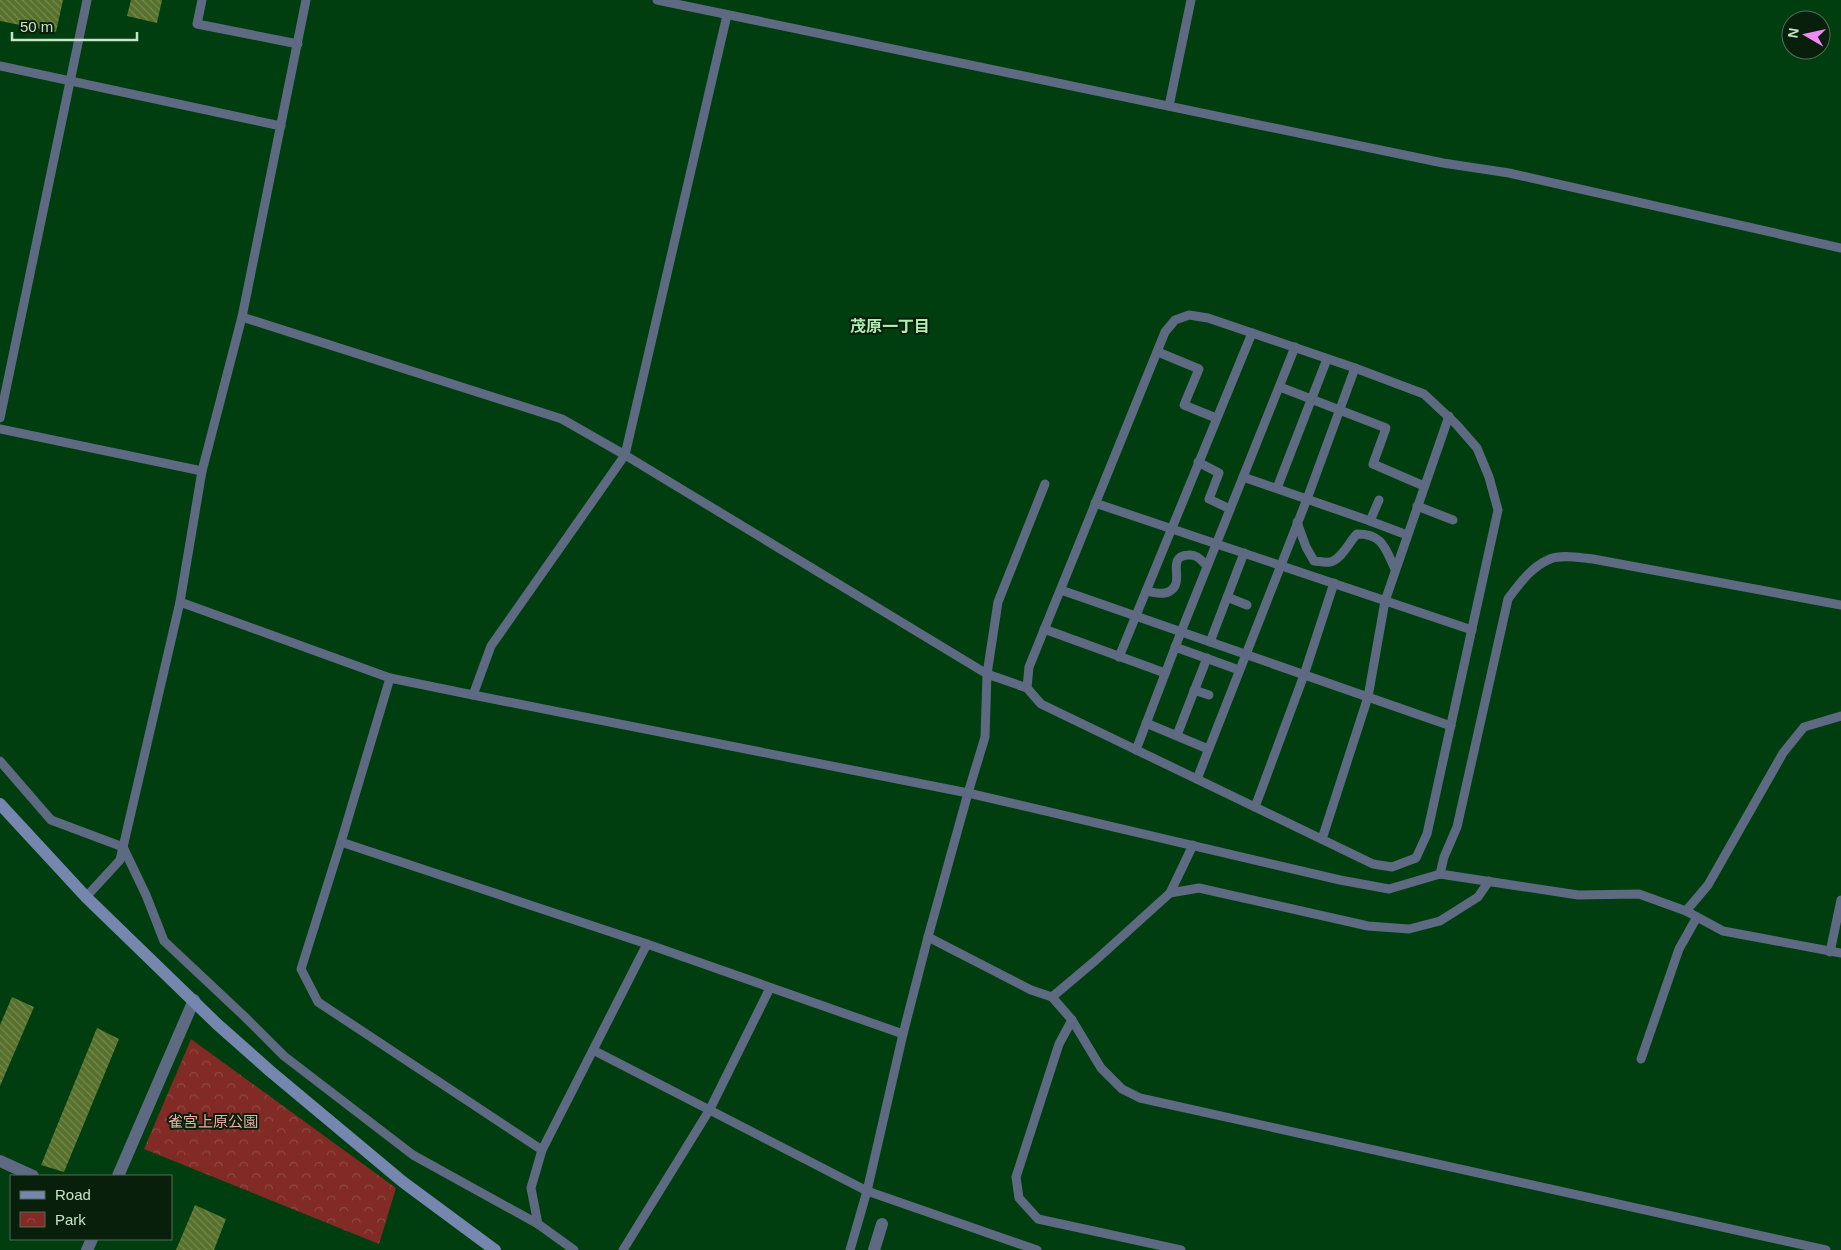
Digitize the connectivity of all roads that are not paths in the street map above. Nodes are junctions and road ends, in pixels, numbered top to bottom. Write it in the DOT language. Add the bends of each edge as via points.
graph roads {
  1 [pos="87,0"];
  2 [pos="202,0"];
  3 [pos="306,0"];
  4 [pos="657,0"];
  5 [pos="1191,0"];
  6 [pos="727,15"];
  7 [pos="298,44"];
  8 [pos="0,66"];
  9 [pos="70,80"];
  10 [pos="1169,106"];
  11 [pos="281,126"];
  12 [pos="1841,248"];
  13 [pos="242,317"];
  14 [pos="1252,333"];
  15 [pos="1295,347"];
  16 [pos="1158,352"];
  17 [pos="1327,359"];
  18 [pos="1355,368"];
  19 [pos="1280,387"];
  20 [pos="1312,398"];
  21 [pos="1339,410"];
  22 [pos="1449,416"];
  23 [pos="0,418"];
  24 [pos="1216,418"];
  25 [pos="0,429"];
  26 [pos="626,455"];
  27 [pos="1198,462"];
  28 [pos="202,471"];
  29 [pos="1243,477"];
  30 [pos="1045,484"];
  31 [pos="1424,486"];
  32 [pos="1277,488"];
  33 [pos="1307,499"];
  34 [pos="1379,500"];
  35 [pos="1095,503"];
  36 [pos="1417,506"];
  37 [pos="1230,509"];
  38 [pos="1453,520"];
  39 [pos="1370,521"];
  40 [pos="1297,522"];
  41 [pos="1171,528"];
  42 [pos="1407,535"];
  43 [pos="1216,543"];
  44 [pos="1244,553"];
  45 [pos="1280,565"];
  46 [pos="1207,566"];
  47 [pos="1395,569"];
  48 [pos="1334,583"];
  49 [pos="1061,590"];
  50 [pos="1146,591"];
  51 [pos="1227,597"];
  52 [pos="1385,601"];
  53 [pos="180,602"];
  54 [pos="1247,605"];
  55 [pos="1841,605"];
  56 [pos="1136,616"];
  57 [pos="1044,629"];
  58 [pos="1472,630"];
  59 [pos="1181,632"];
  60 [pos="1210,642"];
  61 [pos="1175,647"];
  62 [pos="1245,654"];
  63 [pos="1119,657"];
  64 [pos="1207,658"];
  65 [pos="1239,670"];
  66 [pos="1165,673"];
  67 [pos="987,674"];
  68 [pos="1304,675"];
  69 [pos="390,678"];
  70 [pos="1027,688"];
  71 [pos="1194,690"];
  72 [pos="1209,695"];
  73 [pos="473,696"];
  74 [pos="1368,697"];
  75 [pos="1841,716"];
  76 [pos="1146,723"];
  77 [pos="1452,726"];
  78 [pos="1177,735"];
  79 [pos="1208,749"];
  80 [pos="1136,750"];
  81 [pos="0,761"];
  82 [pos="1197,779"];
  83 [pos="968,793"];
  84 [pos="0,804"];
  85 [pos="1255,807"];
  86 [pos="1322,839"];
  87 [pos="341,842"];
  88 [pos="1193,845"];
  89 [pos="122,847"];
  90 [pos="1440,874"];
  91 [pos="1489,882"];
  92 [pos="1170,893"];
  93 [pos="86,897"];
  94 [pos="1841,900"];
  95 [pos="1686,911"];
  96 [pos="1697,917"];
  97 [pos="928,937"];
  98 [pos="647,944"];
  99 [pos="1830,952"];
  100 [pos="1841,953"];
  101 [pos="770,988"];
  102 [pos="1052,997"];
  103 [pos="194,1000"];
  104 [pos="1072,1020"];
  105 [pos="903,1034"];
  106 [pos="593,1050"];
  107 [pos="1641,1059"];
  108 [pos="710,1109"];
  109 [pos="542,1150"];
  110 [pos="0,1161"];
  111 [pos="31,1175"];
  112 [pos="118,1175"];
  113 [pos="867,1191"];
  114 [pos="538,1224"];
  115 [pos="882,1224"];
  116 [pos="495,1250"];
  117 [pos="574,1250"];
  118 [pos="623,1250"];
  119 [pos="850,1250"];
  120 [pos="874,1250"];
  121 [pos="1037,1250"];
  122 [pos="1180,1250"];
  123 [pos="1826,1250"];
  1 -- 9 [label="lane"];
  2 -- 7 [label="lane" via="197,24"];
  3 -- 7 [label="lane"];
  4 -- 6 [label="lane"];
  5 -- 10 [label="lane"];
  6 -- 10 [label="lane"];
  6 -- 26 [label="lane"];
  7 -- 11 [label="lane"];
  8 -- 9 [label="lane"];
  9 -- 11 [label="lane"];
  9 -- 23 [label="lane"];
  10 -- 12 [label="lane" via="1443,163 1509,173"];
  11 -- 13 [label="lane"];
  13 -- 26 [label="lane" via="562,419"];
  13 -- 28 [label="lane"];
  14 -- 15 [label="lane"];
  14 -- 16 [label="lane" via="1208,318 1188,315 1174,320 1165,332"];
  14 -- 24 [label="lane"];
  15 -- 17 [label="lane"];
  15 -- 19 [label="lane"];
  16 -- 24 [label="lane" via="1199,368 1184,404"];
  16 -- 35 [label="lane"];
  17 -- 18 [label="lane"];
  17 -- 20 [label="lane"];
  18 -- 21 [label="lane"];
  18 -- 22 [label="lane" via="1424,394"];
  19 -- 20 [label="lane"];
  19 -- 29 [label="lane"];
  20 -- 21 [label="lane"];
  20 -- 32 [label="lane"];
  21 -- 31 [label="lane" via="1386,428 1373,464"];
  21 -- 33 [label="lane"];
  22 -- 31 [label="lane"];
  22 -- 58 [label="lane" via="1477,448 1498,510"];
  24 -- 27 [label="lane"];
  25 -- 28 [label="lane"];
  26 -- 67 [label="lane"];
  26 -- 73 [label="lane" via="491,646"];
  27 -- 37 [label="lane" via="1219,472 1209,499"];
  27 -- 41 [label="lane"];
  28 -- 53 [label="lane"];
  29 -- 32 [label="lane"];
  29 -- 37 [label="lane"];
  30 -- 67 [label="lane" via="998,602"];
  31 -- 36 [label="lane"];
  32 -- 33 [label="lane"];
  33 -- 39 [label="lane"];
  33 -- 40 [label="lane"];
  34 -- 39 [label="lane"];
  35 -- 41 [label="lane"];
  35 -- 49 [label="lane"];
  36 -- 38 [label="lane"];
  36 -- 42 [label="lane"];
  37 -- 43 [label="lane"];
  39 -- 42 [label="lane"];
  40 -- 45 [label="lane"];
  40 -- 47 [label="lane" via="1314,561 1330,562 1340,557 1357,534 1370,534 1383,544"];
  41 -- 43 [label="lane"];
  41 -- 50 [label="lane"];
  42 -- 47 [label="lane"];
  43 -- 44 [label="lane"];
  43 -- 46 [label="lane"];
  44 -- 45 [label="lane"];
  44 -- 51 [label="lane"];
  45 -- 48 [label="lane"];
  45 -- 62 [label="lane"];
  46 -- 50 [label="lane" via="1196,556 1182,556 1177,560 1175,586 1170,591 1163,594"];
  46 -- 59 [label="lane"];
  47 -- 52 [label="lane"];
  48 -- 52 [label="lane"];
  48 -- 68 [label="lane"];
  49 -- 56 [label="lane"];
  49 -- 57 [label="lane"];
  50 -- 56 [label="lane"];
  51 -- 54 [label="lane"];
  51 -- 60 [label="lane"];
  52 -- 58 [label="lane"];
  52 -- 74 [label="lane"];
  53 -- 69 [label="lane"];
  53 -- 89 [label="lane"];
  55 -- 90 [label="lane" via="1593,559 1551,558 1526,575 1508,599 1457,827"];
  56 -- 59 [label="lane"];
  56 -- 63 [label="lane"];
  57 -- 63 [label="lane"];
  57 -- 70 [label="lane" via="1029,667"];
  58 -- 77 [label="lane"];
  59 -- 60 [label="lane"];
  59 -- 61 [label="lane"];
  60 -- 62 [label="lane"];
  61 -- 64 [label="lane"];
  61 -- 66 [label="lane"];
  62 -- 65 [label="lane"];
  62 -- 68 [label="lane"];
  63 -- 66 [label="lane"];
  64 -- 65 [label="lane"];
  64 -- 71 [label="lane"];
  65 -- 79 [label="lane"];
  66 -- 76 [label="lane"];
  67 -- 70 [label="lane"];
  67 -- 83 [label="lane" via="985,737"];
  68 -- 74 [label="lane"];
  68 -- 85 [label="lane"];
  69 -- 73 [label="lane"];
  69 -- 87 [label="lane"];
  70 -- 80 [label="lane" via="1041,704"];
  71 -- 72 [label="lane"];
  71 -- 78 [label="lane"];
  73 -- 83 [label="lane"];
  74 -- 77 [label="lane"];
  74 -- 86 [label="lane"];
  75 -- 95 [label="lane" via="1804,727 1783,753 1708,885"];
  76 -- 78 [label="lane"];
  76 -- 80 [label="lane"];
  77 -- 86 [label="lane" via="1427,834 1416,858 1392,866 1373,864"];
  78 -- 79 [label="lane"];
  79 -- 82 [label="lane"];
  80 -- 82 [label="lane"];
  81 -- 89 [label="lane" via="51,820"];
  82 -- 85 [label="lane"];
  83 -- 88 [label="lane"];
  83 -- 97 [label="lane"];
  84 -- 93 [label="street"];
  85 -- 86 [label="lane"];
  87 -- 98 [label="lane"];
  87 -- 109 [label="lane" via="301,969 318,1002"];
  88 -- 90 [label="lane" via="1389,889"];
  88 -- 92 [label="lane"];
  89 -- 93 [label="lane" via="120,860"];
  89 -- 114 [label="lane" via="164,941 284,1056 413,1155"];
  90 -- 91 [label="lane"];
  91 -- 92 [label="lane" via="1478,897 1440,922 1409,929 1368,926 1199,888"];
  91 -- 95 [label="lane" via="1578,895 1639,894"];
  92 -- 102 [label="lane"];
  93 -- 103 [label="street"];
  94 -- 99 [label="lane"];
  95 -- 96 [label="lane"];
  96 -- 99 [label="lane" via="1723,931"];
  96 -- 107 [label="lane" via="1679,949"];
  97 -- 102 [label="lane" via="1031,990"];
  97 -- 105 [label="lane"];
  98 -- 101 [label="lane"];
  98 -- 106 [label="lane"];
  99 -- 100 [label="lane"];
  101 -- 105 [label="lane"];
  101 -- 108 [label="lane"];
  102 -- 104 [label="lane"];
  103 -- 112 [label="street"];
  103 -- 116 [label="street" via="277,1077 403,1182"];
  104 -- 122 [label="lane" via="1059,1044 1016,1177 1019,1198 1038,1219"];
  104 -- 123 [label="lane" via="1101,1068 1122,1089 1140,1098"];
  105 -- 113 [label="lane"];
  106 -- 108 [label="lane"];
  106 -- 109 [label="lane"];
  108 -- 113 [label="lane"];
  108 -- 118 [label="lane"];
  109 -- 114 [label="lane" via="531,1188"];
  110 -- 111 [label="street"];
  113 -- 119 [label="lane"];
  113 -- 121 [label="lane"];
  114 -- 117 [label="lane"];
  115 -- 120 [label="street"];
}
